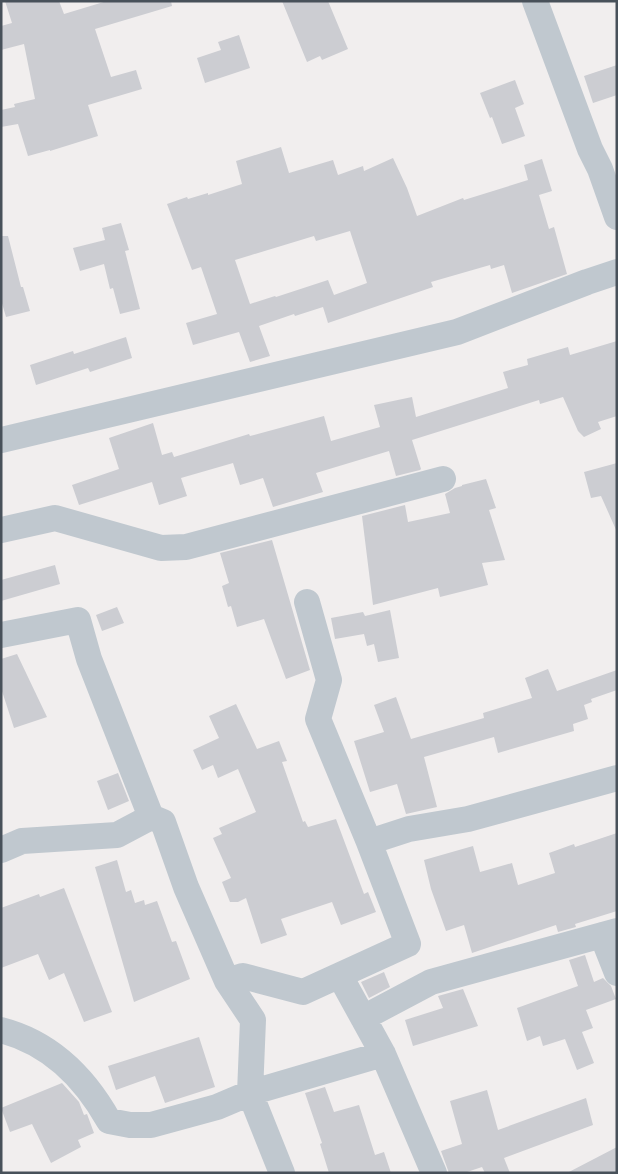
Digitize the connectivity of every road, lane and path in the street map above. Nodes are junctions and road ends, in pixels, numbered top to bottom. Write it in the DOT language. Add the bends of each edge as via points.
graph roads {
  1 [pos="535,1"];
  2 [pos="608,166"];
  3 [pos="617,217"];
  4 [pos="617,272"];
  5 [pos="1,440"];
  6 [pos="443,479"];
  7 [pos="1,530"];
  8 [pos="307,602"];
  9 [pos="1,635"];
  10 [pos="617,778"];
  11 [pos="152,817"];
  12 [pos="369,842"];
  13 [pos="1,850"];
  14 [pos="610,933"];
  15 [pos="617,973"];
  16 [pos="340,976"];
  17 [pos="227,981"];
  18 [pos="363,1018"];
  19 [pos="1,1030"];
  20 [pos="383,1054"];
  21 [pos="250,1093"];
  22 [pos="282,1173"];
  23 [pos="434,1173"];
  1 -- 2 [label="street" via="590,149"];
  2 -- 3 [label="street"];
  4 -- 5 [label="street" via="457,332"];
  6 -- 7 [label="street" via="186,547 160,548 55,518"];
  8 -- 12 [label="street" via="329,680 318,719"];
  9 -- 11 [label="street" via="78,620 89,659"];
  10 -- 12 [label="street" via="468,819 409,829"];
  11 -- 13 [label="street" via="117,836 22,841"];
  11 -- 17 [label="street" via="163,822 186,887"];
  12 -- 16 [label="street" via="408,944"];
  14 -- 15 [label="street"];
  14 -- 18 [label="street" via="430,982"];
  16 -- 17 [label="street" via="303,992 243,976"];
  16 -- 18 [label="street"];
  17 -- 21 [label="street" via="253,1020"];
  18 -- 20 [label="street"];
  19 -- 21 [label="street" via="46,1049 66,1064 96,1098 110,1121 152,1125 217,1107"];
  20 -- 21 [label="street"];
  20 -- 23 [label="street"];
  21 -- 22 [label="street"];
}
